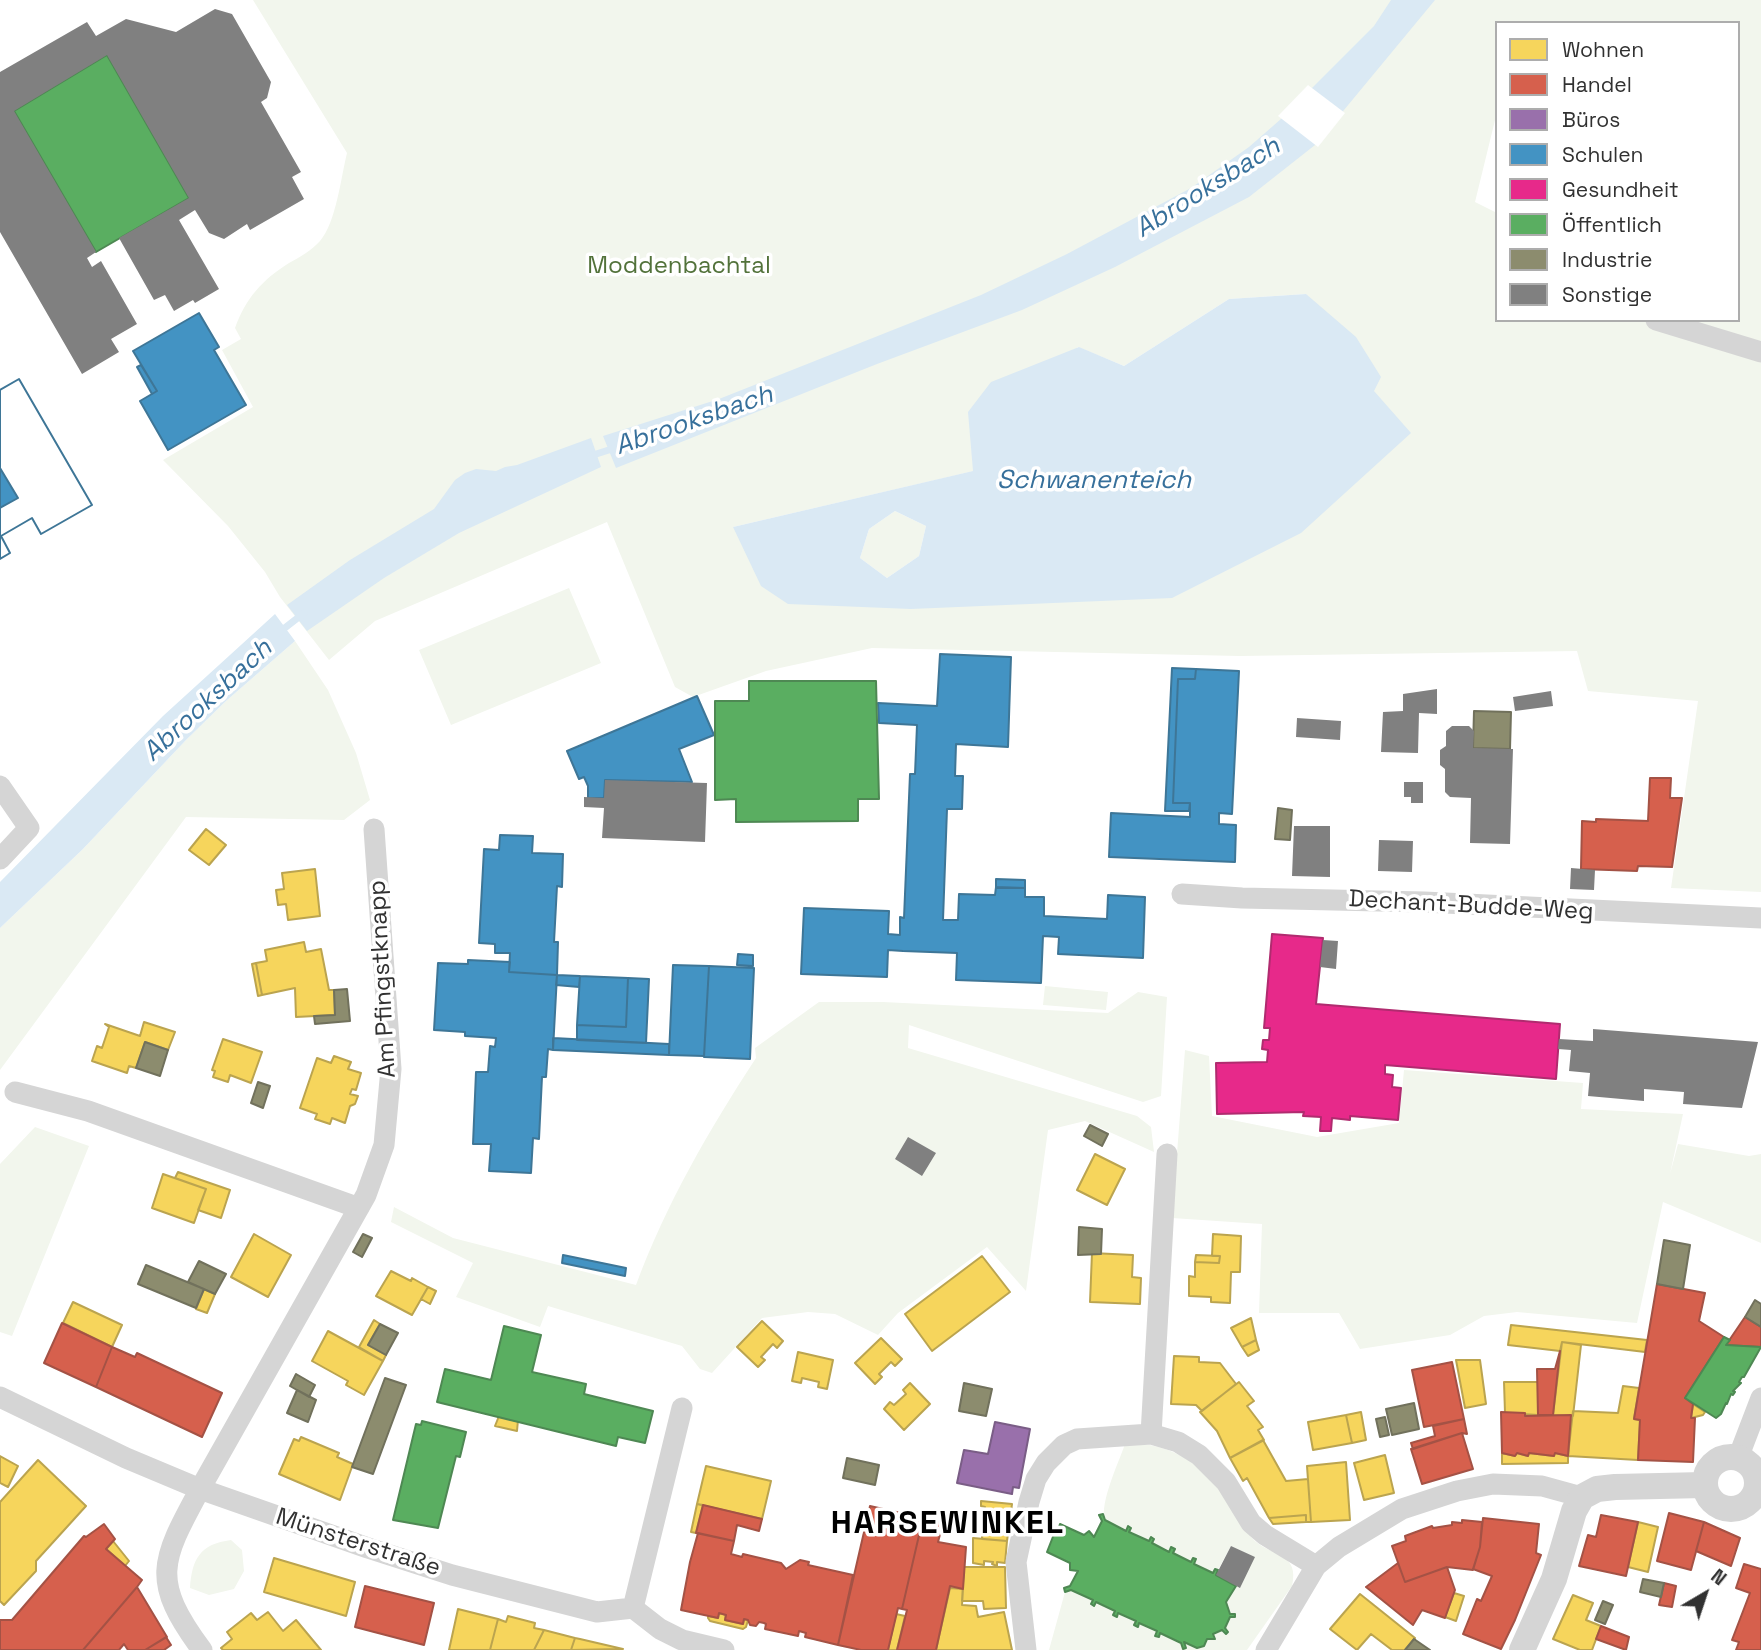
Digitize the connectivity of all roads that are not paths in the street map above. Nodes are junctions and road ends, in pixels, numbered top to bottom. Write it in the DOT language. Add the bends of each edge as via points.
graph roads {
  1 [pos="1663,322"];
  2 [pos="1761,352"];
  3 [pos="0,786"];
  4 [pos="374,829"];
  5 [pos="0,859"];
  6 [pos="1182,894"];
  7 [pos="1761,918"];
  8 [pos="15,1092"];
  9 [pos="1167,1154"];
  10 [pos="359,1208"];
  11 [pos="0,1397"];
  12 [pos="1761,1398"];
  13 [pos="682,1408"];
  14 [pos="1151,1434"];
  15 [pos="1738,1458"];
  16 [pos="1704,1485"];
  17 [pos="200,1489"];
  18 [pos="1582,1497"];
  19 [pos="1754,1511"];
  20 [pos="1316,1566"];
  21 [pos="633,1608"];
  22 [pos="681,1645"];
  23 [pos="202,1650"];
  24 [pos="724,1650"];
  25 [pos="1026,1650"];
  26 [pos="1266,1650"];
  27 [pos="1522,1650"];
  1 -- 2 [label="street"];
  3 -- 5 [label="street" via="29,828"];
  4 -- 10 [label="street, Am Pfingstknapp" via="391,1069 384,1145"];
  6 -- 7 [label="street, Dechant-Budde-Weg"];
  8 -- 10 [label="street" via="88,1111"];
  9 -- 14 [label="street"];
  10 -- 17 [label="street, Am Pfingstknapp"];
  11 -- 17 [label="street, Münsterstraße"];
  12 -- 15 [label="street"];
  13 -- 21 [label="street"];
  14 -- 20 [label="street" via="1199,1455 1226,1482 1251,1523"];
  14 -- 25 [label="street" via="1077,1439 1055,1452 1036,1479 1016,1562"];
  15 -- 16 [label="street" via="1714,1462"];
  15 -- 19 [label="street" via="1752,1467 1757,1483"];
  16 -- 18 [label="street" via="1615,1487"];
  16 -- 19 [label="street" via="1710,1500 1723,1509"];
  17 -- 21 [label="street, Münsterstraße" via="452,1574 597,1612"];
  17 -- 23 [label="street, Am Pfingstknapp" via="169,1553 165,1572 180,1621"];
  18 -- 20 [label="street" via="1542,1486 1493,1484 1457,1490 1402,1509"];
  18 -- 27 [label="street" via="1554,1579"];
  20 -- 26 [label="street"];
  21 -- 22 [label="street"];
  22 -- 24 [label="street"];
}
